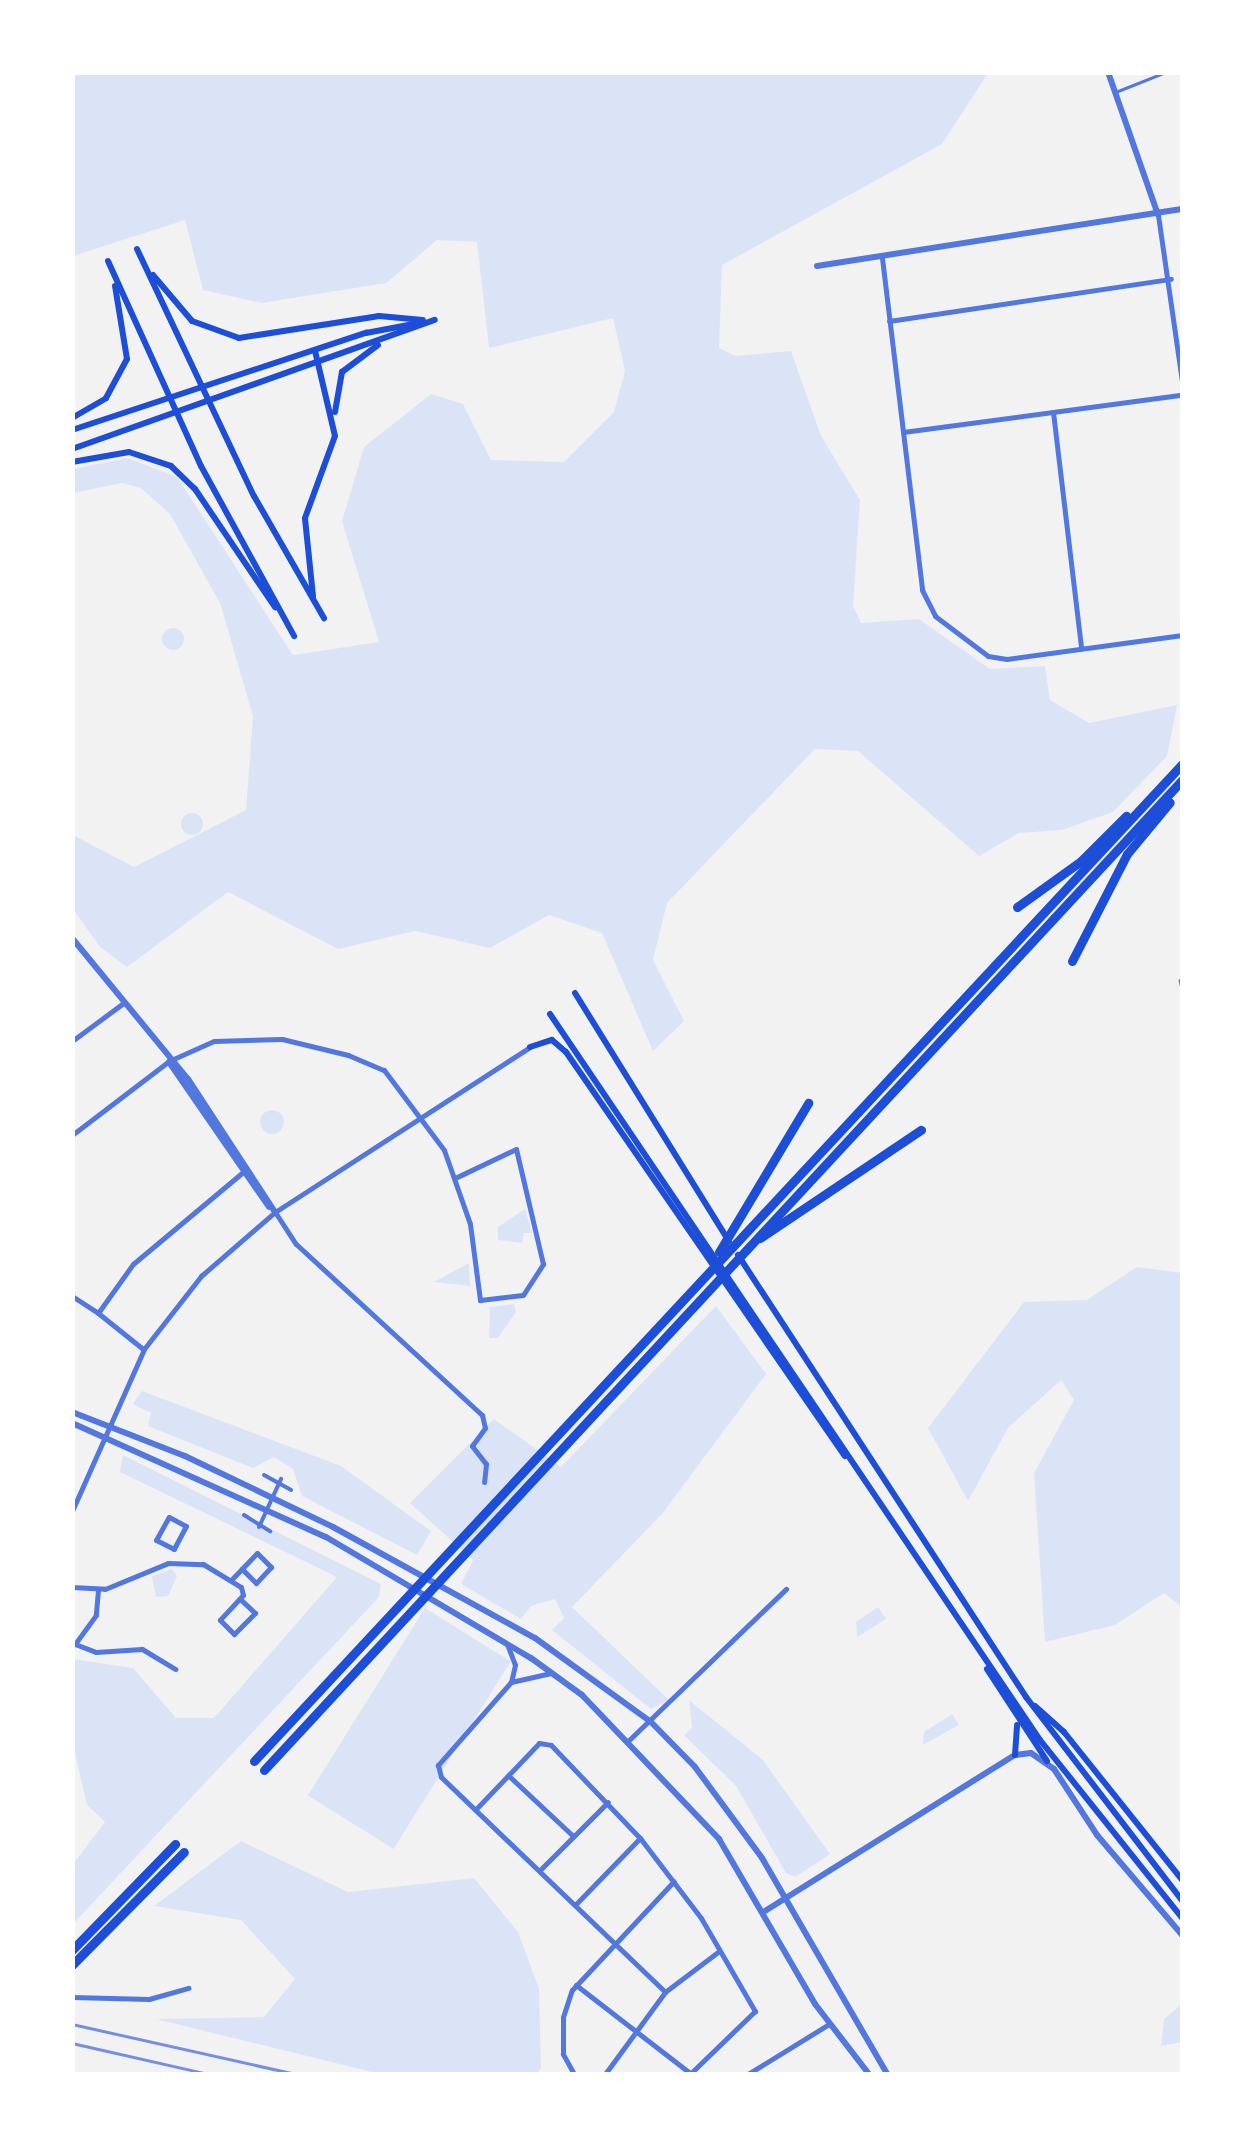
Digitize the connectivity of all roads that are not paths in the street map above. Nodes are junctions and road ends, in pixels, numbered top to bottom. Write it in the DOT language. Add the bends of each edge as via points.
graph roads {
  1 [pos="1108,72"];
  2 [pos="1166,72"];
  3 [pos="1118,92"];
  4 [pos="1182,209"];
  5 [pos="1158,214"];
  6 [pos="137,249"];
  7 [pos="882,258"];
  8 [pos="144,264"];
  9 [pos="817,266"];
  10 [pos="1171,279"];
  11 [pos="434,320"];
  12 [pos="889,321"];
  13 [pos="402,333"];
  14 [pos="314,350"];
  15 [pos="318,362"];
  16 [pos="1182,382"];
  17 [pos="1182,395"];
  18 [pos="1052,412"];
  19 [pos="72,418"];
  20 [pos="336,424"];
  21 [pos="72,430"];
  22 [pos="903,432"];
  23 [pos="72,449"];
  24 [pos="72,462"];
  25 [pos="314,602"];
  26 [pos="280,612"];
  27 [pos="324,618"];
  28 [pos="1182,635"];
  29 [pos="294,636"];
  30 [pos="1081,649"];
  31 [pos="1182,756"];
  32 [pos="1182,764"];
  33 [pos="1182,783"];
  34 [pos="1017,907"];
  35 [pos="72,938"];
  36 [pos="1072,961"];
  37 [pos="1180,980"];
  38 [pos="1182,988"];
  39 [pos="575,993"];
  40 [pos="122,1004"];
  41 [pos="550,1014"];
  42 [pos="72,1042"];
  43 [pos="530,1048"];
  44 [pos="168,1060"];
  45 [pos="808,1103"];
  46 [pos="420,1119"];
  47 [pos="922,1130"];
  48 [pos="72,1135"];
  49 [pos="244,1172"];
  50 [pos="457,1177"];
  51 [pos="275,1212"];
  52 [pos="749,1245"];
  53 [pos="700,1279"];
  54 [pos="72,1296"];
  55 [pos="98,1313"];
  56 [pos="144,1349"];
  57 [pos="72,1412"];
  58 [pos="72,1423"];
  59 [pos="112,1425"];
  60 [pos="107,1436"];
  61 [pos="264,1475"];
  62 [pos="865,1480"];
  63 [pos="280,1481"];
  64 [pos="484,1482"];
  65 [pos="292,1490"];
  66 [pos="72,1512"];
  67 [pos="244,1515"];
  68 [pos="260,1524"];
  69 [pos="270,1531"];
  70 [pos="174,1549"];
  71 [pos="174,1562"];
  72 [pos="242,1569"];
  73 [pos="232,1579"];
  74 [pos="72,1587"];
  75 [pos="98,1590"];
  76 [pos="786,1590"];
  77 [pos="240,1599"];
  78 [pos="972,1642"];
  79 [pos="507,1644"];
  80 [pos="175,1670"];
  81 [pos="552,1673"];
  82 [pos="510,1682"];
  83 [pos="1026,1697"];
  84 [pos="1010,1710"];
  85 [pos="651,1722"];
  86 [pos="629,1740"];
  87 [pos="1015,1755"];
  88 [pos="254,1761"];
  89 [pos="1047,1761"];
  90 [pos="264,1770"];
  91 [pos="510,1777"];
  92 [pos="608,1802"];
  93 [pos="476,1809"];
  94 [pos="573,1836"];
  95 [pos="640,1838"];
  96 [pos="175,1844"];
  97 [pos="184,1852"];
  98 [pos="540,1870"];
  99 [pos="674,1880"];
  100 [pos="1182,1880"];
  101 [pos="787,1900"];
  102 [pos="1182,1900"];
  103 [pos="576,1904"];
  104 [pos="765,1912"];
  105 [pos="1182,1918"];
  106 [pos="1182,1935"];
  107 [pos="615,1942"];
  108 [pos="72,1950"];
  109 [pos="719,1951"];
  110 [pos="72,1965"];
  111 [pos="576,1985"];
  112 [pos="188,1988"];
  113 [pos="665,1992"];
  114 [pos="72,1997"];
  115 [pos="828,2024"];
  116 [pos="634,2032"];
  117 [pos="574,2074"];
  118 [pos="605,2074"];
  119 [pos="691,2074"];
  120 [pos="748,2074"];
  121 [pos="869,2074"];
  122 [pos="888,2074"];
  1 -- 3 [label="street"];
  2 -- 3 [label="lane"];
  3 -- 5 [label="street"];
  4 -- 5 [label="street"];
  5 -- 7 [label="street"];
  5 -- 10 [label="street"];
  6 -- 8 [label="main road"];
  7 -- 9 [label="street"];
  7 -- 12 [label="street"];
  8 -- 11 [label="main road" via="192,321 216,334 268,336 379,316"];
  8 -- 25 [label="main road"];
  10 -- 12 [label="street"];
  10 -- 16 [label="street"];
  11 -- 13 [label="main road"];
  11 -- 14 [label="main road"];
  12 -- 22 [label="street"];
  13 -- 15 [label="main road"];
  13 -- 20 [label="main road" via="348,363 337,380"];
  14 -- 15 [label="main road"];
  14 -- 21 [label="main road"];
  15 -- 20 [label="main road"];
  15 -- 23 [label="main road"];
  17 -- 18 [label="street"];
  18 -- 22 [label="street"];
  18 -- 30 [label="street"];
  19 -- 26 [label="main road" via="106,398 127,359 129,341 108,261 201,466"];
  20 -- 25 [label="main road" via="334,451 306,518 304,550"];
  22 -- 30 [label="street" via="922,590 935,616 988,656"];
  24 -- 26 [label="main road" via="129,452 171,466 195,489 256,587"];
  25 -- 27 [label="main road"];
  26 -- 29 [label="main road"];
  28 -- 30 [label="street"];
  31 -- 34 [label="highway" via="1081,862"];
  32 -- 53 [label="highway"];
  33 -- 36 [label="highway" via="1126,854"];
  33 -- 52 [label="highway"];
  35 -- 40 [label="street"];
  37 -- 38 [label="lane"];
  39 -- 83 [label="main road"];
  40 -- 42 [label="street"];
  40 -- 44 [label="street"];
  41 -- 62 [label="main road"];
  43 -- 46 [label="street"];
  43 -- 62 [label="main road" via="552,1040 566,1052"];
  44 -- 46 [label="street" via="237,1036 323,1047 384,1070"];
  44 -- 48 [label="street"];
  44 -- 49 [label="street"];
  44 -- 51 [label="street" via="208,1106"];
  45 -- 53 [label="highway"];
  46 -- 50 [label="street"];
  46 -- 51 [label="street"];
  47 -- 52 [label="highway"];
  49 -- 51 [label="street"];
  49 -- 55 [label="street" via="133,1264"];
  50 -- 50 [label="street" via="480,1300 523,1295 544,1264 516,1148"];
  51 -- 56 [label="street" via="201,1276"];
  51 -- 64 [label="street" via="296,1244 482,1415 484,1428 472,1446 486,1464"];
  52 -- 90 [label="highway"];
  53 -- 88 [label="highway"];
  54 -- 55 [label="street"];
  55 -- 56 [label="street"];
  56 -- 59 [label="street"];
  57 -- 59 [label="street"];
  58 -- 60 [label="street"];
  59 -- 60 [label="street"];
  59 -- 85 [label="street" via="333,1527 535,1638"];
  60 -- 66 [label="street"];
  60 -- 79 [label="street" via="326,1537"];
  61 -- 63 [label="street"];
  62 -- 78 [label="main road"];
  63 -- 65 [label="street"];
  63 -- 68 [label="street"];
  67 -- 68 [label="street"];
  68 -- 69 [label="street"];
  70 -- 70 [label="street" via="156,1540 169,1517 186,1526"];
  70 -- 71 [label="street"];
  71 -- 73 [label="street" via="203,1564"];
  71 -- 75 [label="street"];
  72 -- 72 [label="street" via="257,1553 271,1568 256,1583"];
  72 -- 73 [label="street"];
  73 -- 77 [label="street" via="241,1587"];
  74 -- 75 [label="street"];
  75 -- 80 [label="street" via="96,1614 75,1644 96,1652 142,1649"];
  76 -- 85 [label="street"];
  77 -- 77 [label="street" via="220,1620 234,1634 254,1612"];
  78 -- 84 [label="main road"];
  78 -- 105 [label="main road" via="1067,1776"];
  79 -- 81 [label="street"];
  79 -- 82 [label="street" via="515,1665"];
  81 -- 82 [label="street"];
  81 -- 86 [label="street"];
  82 -- 93 [label="street" via="438,1765"];
  83 -- 100 [label="main road" via="1064,1732"];
  83 -- 102 [label="main road"];
  84 -- 87 [label="main road" via="1021,1732"];
  84 -- 89 [label="main road"];
  85 -- 86 [label="street"];
  85 -- 101 [label="street" via="730,1810"];
  86 -- 104 [label="street" via="719,1840"];
  87 -- 89 [label="street"];
  87 -- 101 [label="street"];
  89 -- 106 [label="street" via="1097,1834"];
  91 -- 92 [label="street" via="539,1743 552,1745"];
  91 -- 93 [label="street"];
  91 -- 94 [label="street"];
  92 -- 94 [label="street"];
  92 -- 95 [label="street"];
  93 -- 98 [label="street"];
  94 -- 98 [label="street"];
  95 -- 99 [label="street"];
  95 -- 103 [label="street"];
  96 -- 108 [label="highway"];
  97 -- 110 [label="highway"];
  98 -- 103 [label="street"];
  99 -- 107 [label="street"];
  99 -- 109 [label="street"];
  101 -- 104 [label="street"];
  101 -- 122 [label="street"];
  103 -- 107 [label="street"];
  104 -- 115 [label="street"];
  107 -- 111 [label="street"];
  107 -- 113 [label="street"];
  109 -- 113 [label="street"];
  109 -- 119 [label="street" via="755,2012"];
  111 -- 116 [label="street"];
  111 -- 117 [label="street" via="563,2017 563,2054"];
  112 -- 114 [label="street" via="149,1999"];
  113 -- 116 [label="street"];
  115 -- 120 [label="street"];
  115 -- 121 [label="street"];
  116 -- 118 [label="street"];
  116 -- 119 [label="street"];
}
